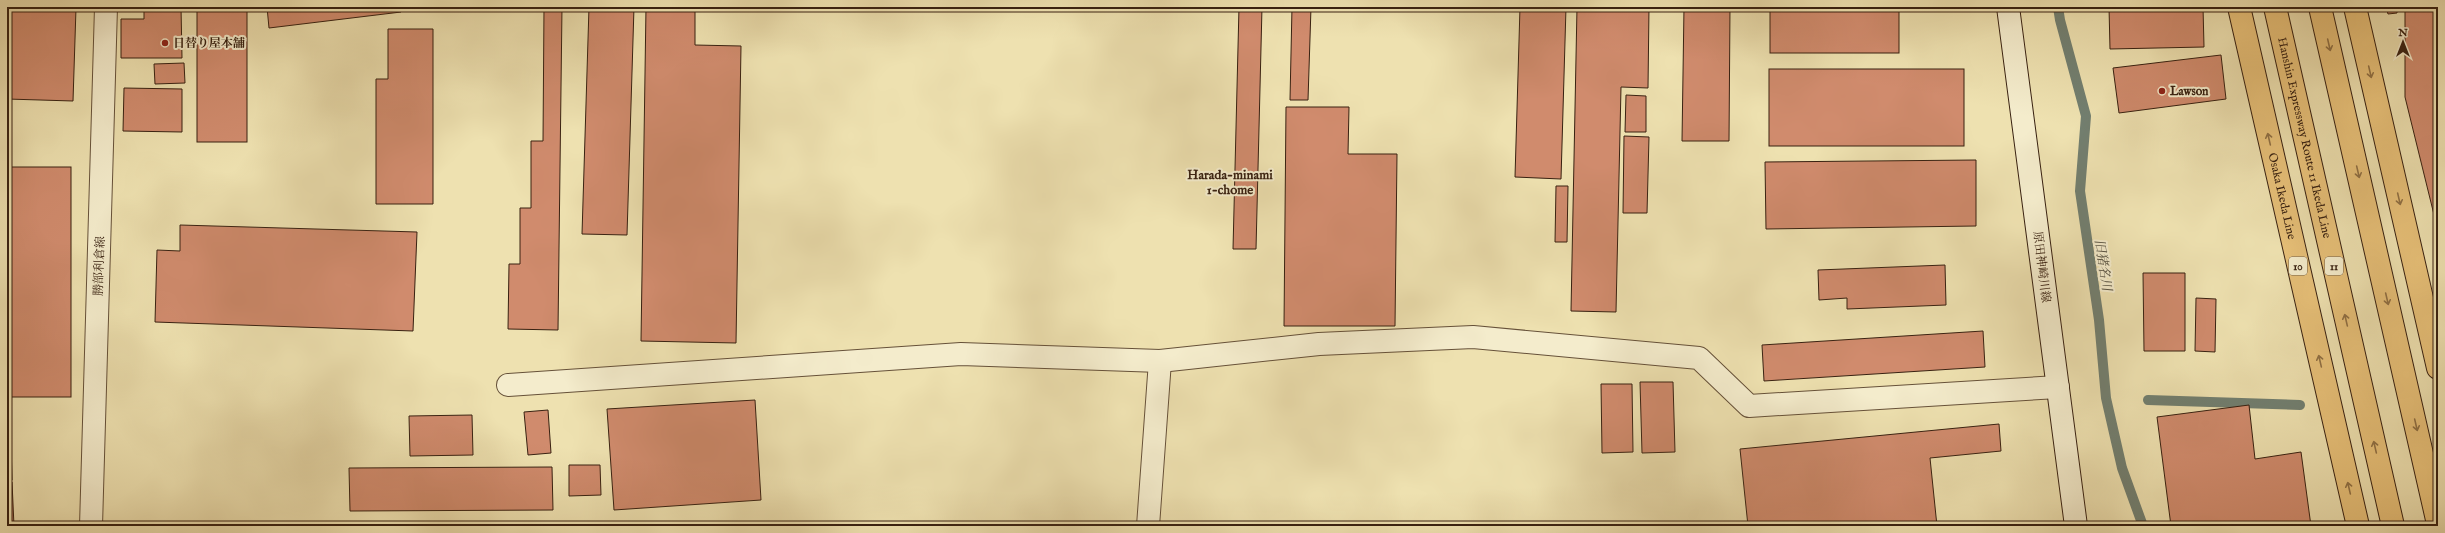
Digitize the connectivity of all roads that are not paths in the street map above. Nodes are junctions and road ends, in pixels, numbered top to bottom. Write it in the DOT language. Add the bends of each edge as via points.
graph roads {
  1 [pos="106,7"];
  2 [pos="2008,7"];
  3 [pos="2239,7"];
  4 [pos="2274,7"];
  5 [pos="2320,7"];
  6 [pos="2355,7"];
  7 [pos="1160,361"];
  8 [pos="2438,368"];
  9 [pos="508,385"];
  10 [pos="2058,387"];
  11 [pos="2438,524"];
  12 [pos="91,526"];
  13 [pos="1148,526"];
  14 [pos="2076,526"];
  15 [pos="2358,526"];
  16 [pos="2393,526"];
  1 -- 12 [label="street, 勝部利倉線"];
  2 -- 10 [label="street, 原田神崎川線"];
  15 -- 3 [label="main road, Osaka Ikeda Line / 10, one-way"];
  16 -- 4 [label="main road, Hanshin Expressway Route 11 Ikeda Line / 11, one-way"];
  5 -- 11 [label="main road, one-way"];
  6 -- 8 [label="main road, one-way"];
  7 -- 9 [label="street" via="961,354"];
  7 -- 10 [label="street" via="1319,344 1473,337 1699,358 1749,406"];
  7 -- 13 [label="street"];
  10 -- 14 [label="street, 原田神崎川線"];
}
